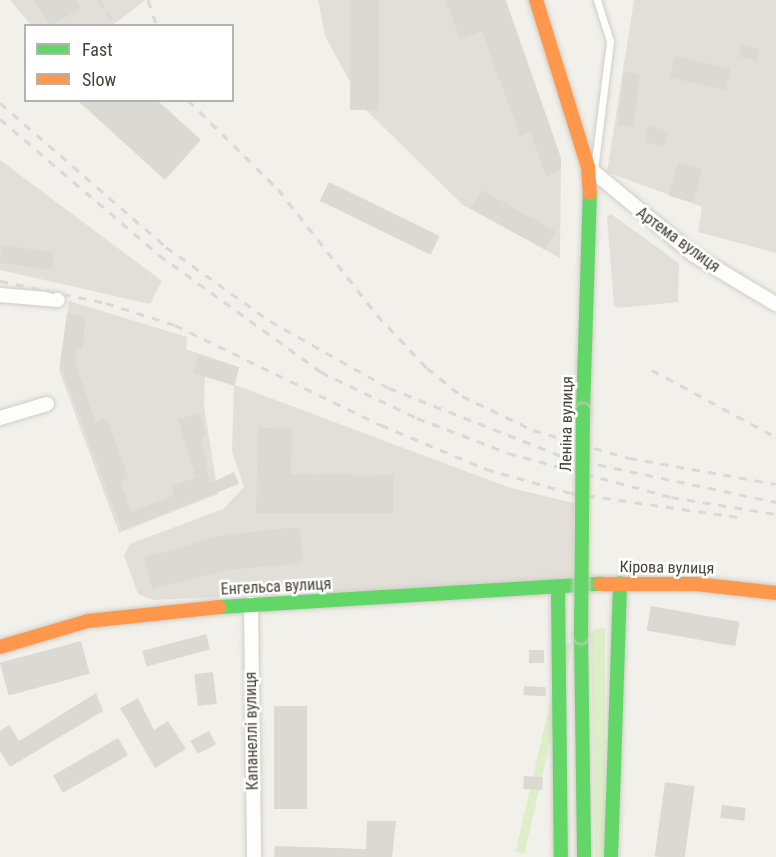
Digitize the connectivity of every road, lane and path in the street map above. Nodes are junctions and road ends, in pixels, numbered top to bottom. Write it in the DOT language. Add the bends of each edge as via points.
graph roads {
  1 [pos="536,0"];
  2 [pos="597,0"];
  3 [pos="591,170"];
  4 [pos="0,295"];
  5 [pos="58,300"];
  6 [pos="776,304"];
  7 [pos="47,404"];
  8 [pos="0,418"];
  9 [pos="620,583"];
  10 [pos="558,587"];
  11 [pos="776,593"];
  12 [pos="251,604"];
  13 [pos="0,647"];
  14 [pos="254,857"];
  15 [pos="561,857"];
  16 [pos="584,857"];
  17 [pos="611,857"];
  1 -- 3 [label="street, Леніна вулиця"];
  2 -- 3 [label="lane" via="610,41"];
  3 -- 6 [label="street, Артема вулиця" via="694,255"];
  3 -- 16 [label="street, Леніна вулиця, bridge" via="583,411"];
  4 -- 5 [label="street"];
  7 -- 8 [label="street"];
  9 -- 10 [label="street, Кірова вулиця"];
  9 -- 11 [label="street, Кірова вулиця" via="696,584"];
  9 -- 17 [label="street"];
  10 -- 12 [label="street, Енгельса вулиця"];
  10 -- 15 [label="street"];
  12 -- 13 [label="street, Енгельса вулиця" via="125,614"];
  12 -- 14 [label="street, Капанеллі вулиця"];
}
